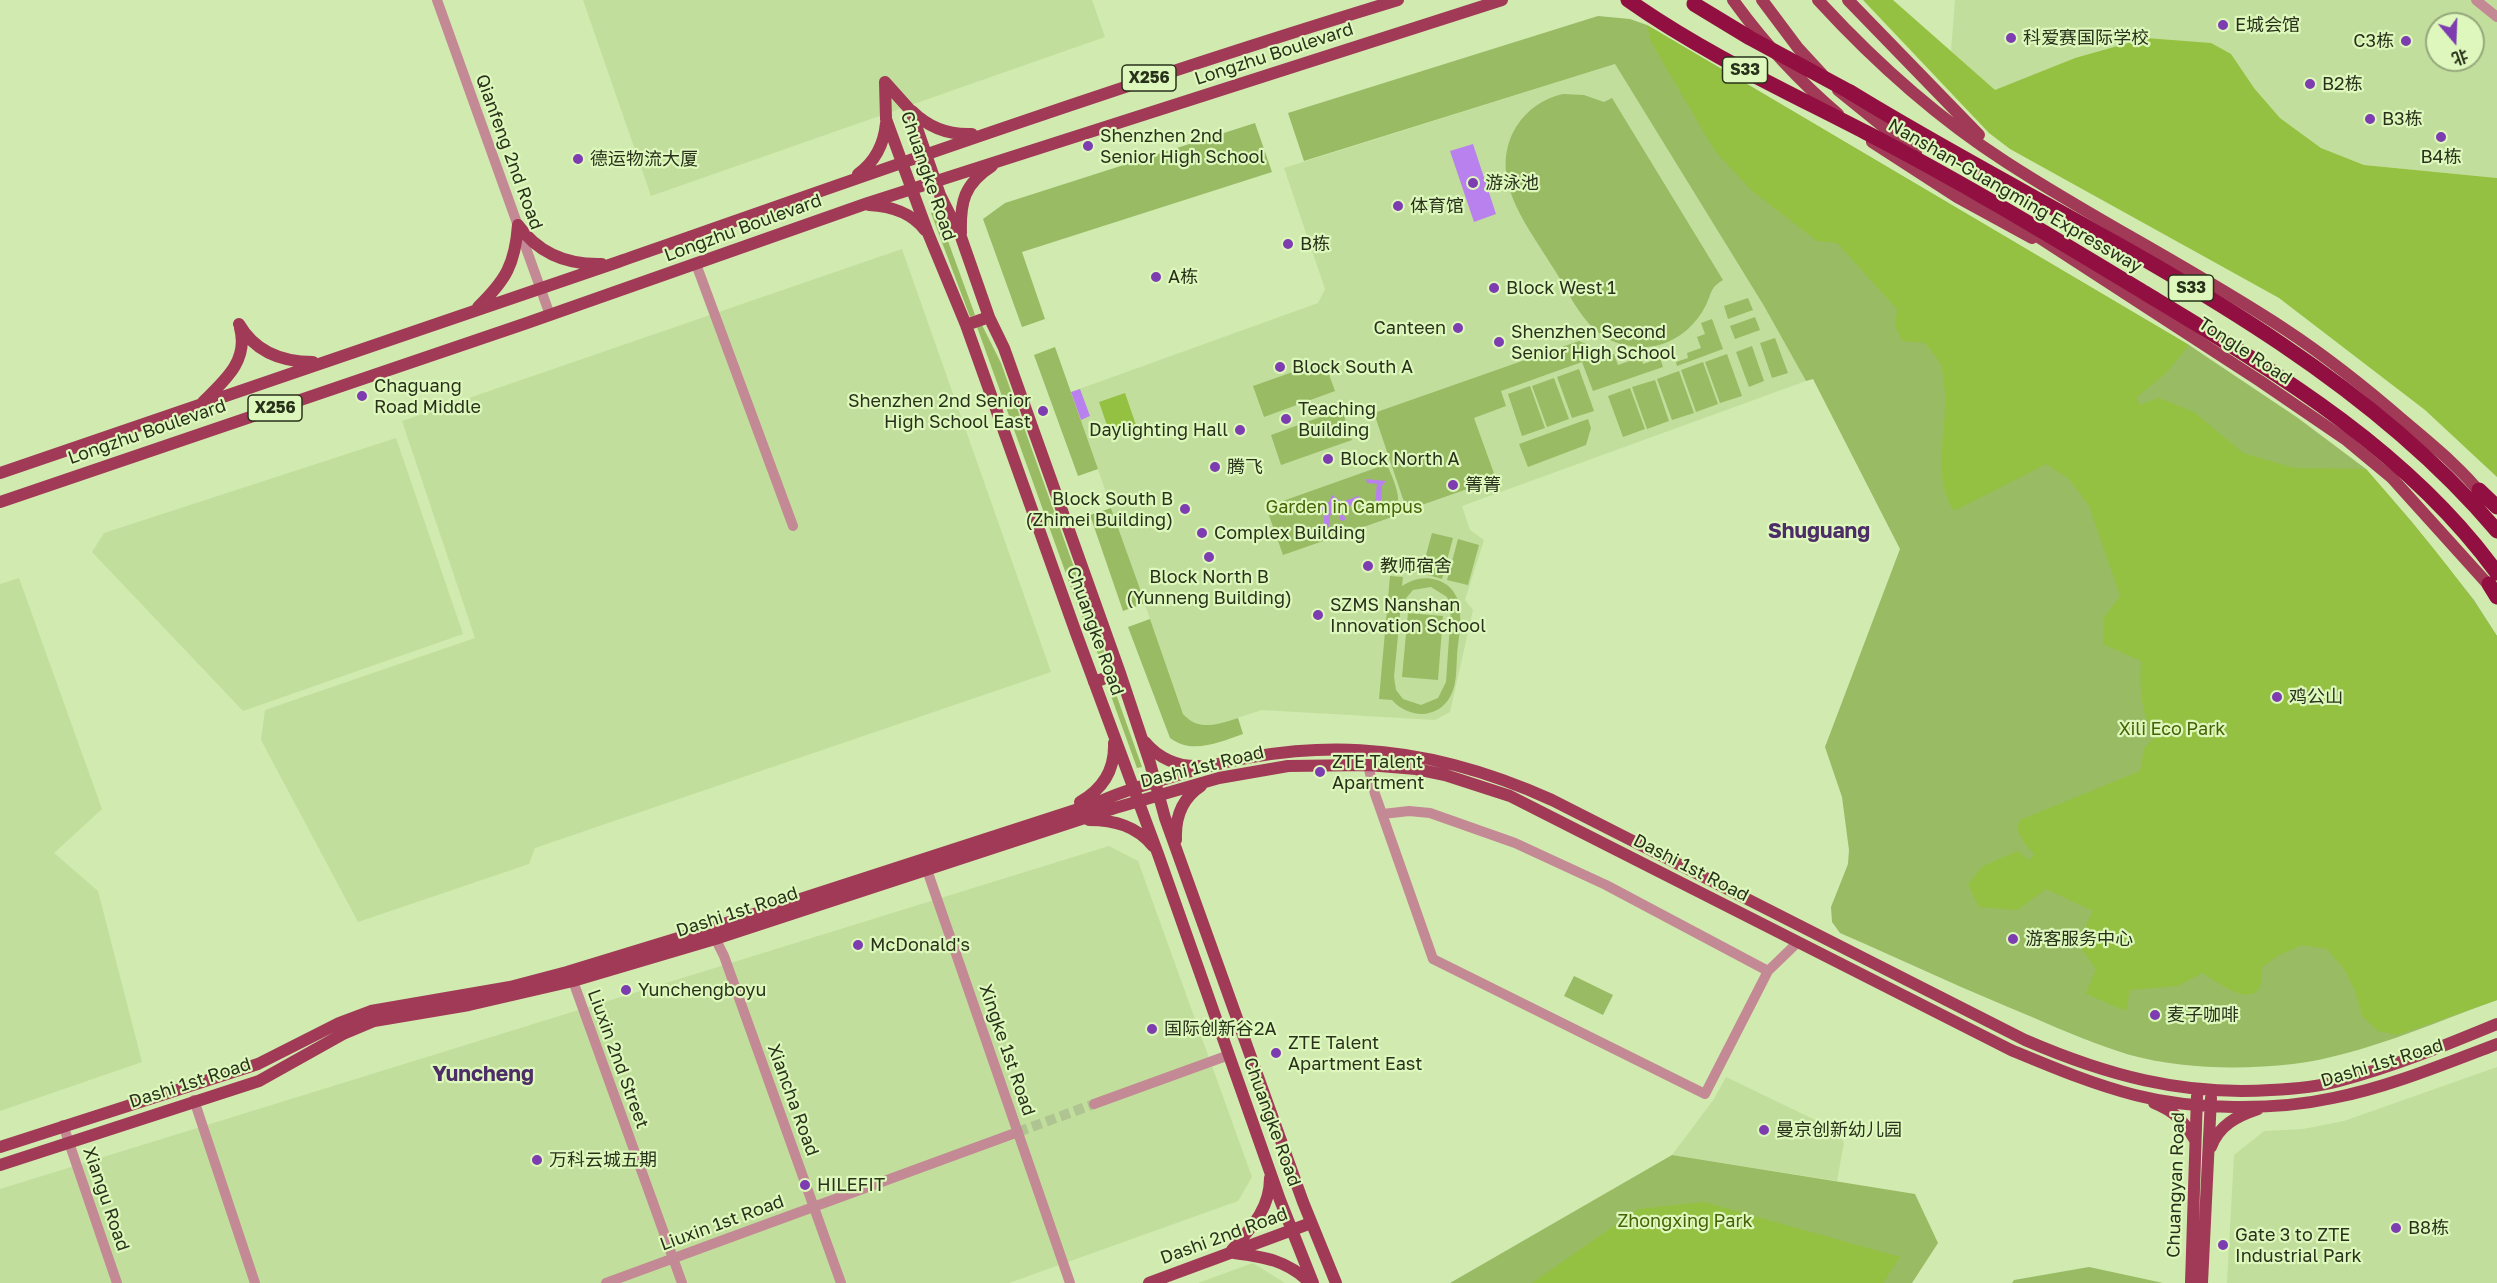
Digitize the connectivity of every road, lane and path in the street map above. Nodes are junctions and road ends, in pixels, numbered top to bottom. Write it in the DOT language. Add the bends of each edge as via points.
graph roads {
  1 [pos="437,0"];
  2 [pos="1398,0"];
  3 [pos="1502,0"];
  4 [pos="1628,0"];
  5 [pos="1733,0"];
  6 [pos="1818,0"];
  7 [pos="1848,0"];
  8 [pos="2476,0"];
  9 [pos="1692,2"];
  10 [pos="1766,5"];
  11 [pos="2497,17"];
  12 [pos="911,111"];
  13 [pos="886,118"];
  14 [pos="982,133"];
  15 [pos="926,153"];
  16 [pos="1005,160"];
  17 [pos="902,162"];
  18 [pos="2005,162"];
  19 [pos="848,181"];
  20 [pos="936,181"];
  21 [pos="912,189"];
  22 [pos="859,206"];
  23 [pos="518,225"];
  24 [pos="928,233"];
  25 [pos="961,237"];
  26 [pos="2069,259"];
  27 [pos="612,264"];
  28 [pos="696,264"];
  29 [pos="541,288"];
  30 [pos="473,311"];
  31 [pos="550,315"];
  32 [pos="989,317"];
  33 [pos="966,325"];
  34 [pos="323,362"];
  35 [pos="200,404"];
  36 [pos="0,473"];
  37 [pos="2478,490"];
  38 [pos="0,502"];
  39 [pos="2497,507"];
  40 [pos="2497,513"];
  41 [pos="793,525"];
  42 [pos="2497,531"];
  43 [pos="2495,587"];
  44 [pos="1120,672"];
  45 [pos="1095,682"];
  46 [pos="1113,733"];
  47 [pos="1142,736"];
  48 [pos="1209,765"];
  49 [pos="1368,765"];
  50 [pos="1219,778"];
  51 [pos="1154,782"];
  52 [pos="1134,788"];
  53 [pos="1158,796"];
  54 [pos="1139,801"];
  55 [pos="1097,803"];
  56 [pos="1383,814"];
  57 [pos="1076,821"];
  58 [pos="964,846"];
  59 [pos="1177,851"];
  60 [pos="1158,854"];
  61 [pos="927,870"];
  62 [pos="713,934"];
  63 [pos="1797,943"];
  64 [pos="1768,970"];
  65 [pos="573,981"];
  66 [pos="2497,1024"];
  67 [pos="2497,1044"];
  68 [pos="1229,1055"];
  69 [pos="2198,1089"];
  70 [pos="2211,1090"];
  71 [pos="2136,1095"];
  72 [pos="194,1100"];
  73 [pos="1094,1104"];
  74 [pos="2197,1104"];
  75 [pos="2211,1105"];
  76 [pos="2267,1105"];
  77 [pos="63,1125"];
  78 [pos="1018,1132"];
  79 [pos="2196,1140"];
  80 [pos="68,1141"];
  81 [pos="0,1147"];
  82 [pos="2207,1157"];
  83 [pos="0,1165"];
  84 [pos="1270,1171"];
  85 [pos="813,1207"];
  86 [pos="1311,1222"];
  87 [pos="1292,1230"];
  88 [pos="1230,1253"];
  89 [pos="673,1258"];
  90 [pos="117,1283"];
  91 [pos="255,1283"];
  92 [pos="606,1283"];
  93 [pos="682,1283"];
  94 [pos="841,1283"];
  95 [pos="1070,1283"];
  96 [pos="1149,1283"];
  97 [pos="1311,1283"];
  98 [pos="1336,1283"];
  99 [pos="2190,1283"];
  100 [pos="2202,1283"];
  1 -- 23 [label="street, Qianfeng 2nd Road"];
  2 -- 14 [label="main road, Longzhu Boulevard / X256"];
  3 -- 16 [label="main road, Longzhu Boulevard / X256"];
  4 -- 43 [label="highway, Nanshan-Guangming Expressway / S33, bridge" via="1780,90 1868,133 2071,248 2268,368 2360,432 2406,472 2451,516"];
  5 -- 26 [label="main road" via="1780,60 1872,142 1957,197"];
  6 -- 18 [label="main road" via="1882,67"];
  7 -- 18 [label="main road"];
  8 -- 11 [label="street"];
  9 -- 42 [label="highway, Nanshan-Guangming Expressway / S33, bridge" via="2193,289 2281,344 2382,418 2471,500"];
  10 -- 26 [label="main road, Tongle Road" via="1810,62 1868,116"];
  12 -- 13 [label="main road, Chuangke Road" via="885,82"];
  12 -- 14 [label="main road" via="946,131"];
  12 -- 15 [label="main road, Chuangke Road"];
  13 -- 17 [label="main road, Chuangke Road"];
  13 -- 19 [label="main road" via="876,155"];
  14 -- 15 [label="main road, Longzhu Boulevard / X256"];
  15 -- 17 [label="main road, Longzhu Boulevard / X256"];
  15 -- 20 [label="main road, Chuangke Road"];
  16 -- 20 [label="main road, Longzhu Boulevard / X256"];
  16 -- 25 [label="main road" via="980,175 967,192 960,208"];
  17 -- 19 [label="main road, Longzhu Boulevard / X256"];
  17 -- 21 [label="main road, Chuangke Road"];
  18 -- 37 [label="main road" via="2288,332 2378,399"];
  19 -- 27 [label="main road, Longzhu Boulevard / X256"];
  20 -- 21 [label="main road, Longzhu Boulevard / X256"];
  20 -- 25 [label="main road, Chuangke Road"];
  21 -- 22 [label="main road, Longzhu Boulevard / X256"];
  21 -- 24 [label="main road, Chuangke Road"];
  22 -- 24 [label="main road" via="880,206 903,213"];
  22 -- 28 [label="main road, Longzhu Boulevard / X256"];
  23 -- 27 [label="main road" via="533,243 558,257"];
  23 -- 29 [label="street, Qianfeng 2nd Road"];
  23 -- 30 [label="main road" via="510,269"];
  24 -- 33 [label="main road, Chuangke Road"];
  25 -- 32 [label="main road, Chuangke Road"];
  26 -- 43 [label="main road, Tongle Road" via="2345,439 2392,478"];
  27 -- 29 [label="main road, Longzhu Boulevard / X256"];
  28 -- 31 [label="main road, Longzhu Boulevard / X256"];
  28 -- 41 [label="street"];
  29 -- 30 [label="main road, Longzhu Boulevard / X256"];
  29 -- 31 [label="street, Qianfeng 2nd Road"];
  30 -- 34 [label="main road, Longzhu Boulevard / X256"];
  31 -- 38 [label="main road, Longzhu Boulevard / X256"];
  32 -- 33 [label="main road"];
  32 -- 44 [label="main road, Chuangke Road" via="1004,348"];
  33 -- 45 [label="main road, Chuangke Road"];
  34 -- 35 [label="main road, Longzhu Boulevard / X256"];
  34 -- 35 [label="main road" via="298,362 266,353 254,345 239,324 240,357 225,381"];
  35 -- 36 [label="main road, Longzhu Boulevard / X256"];
  37 -- 39 [label="highway"];
  37 -- 40 [label="main road"];
  44 -- 45 [label="main road"];
  44 -- 47 [label="main road, Chuangke Road"];
  45 -- 46 [label="main road, Chuangke Road"];
  46 -- 52 [label="main road, Chuangke Road"];
  46 -- 55 [label="main road" via="1114,756 1108,776 1080,802"];
  47 -- 48 [label="main road" via="1152,749 1172,761 1189,766"];
  47 -- 51 [label="main road, Chuangke Road"];
  48 -- 51 [label="main road, Dashi 1st Road"];
  48 -- 69 [label="main road, Dashi 1st Road" via="1287,751 1368,750 1429,758 1509,781 2025,1041 2120,1076"];
  49 -- 50 [label="main road, Dashi 1st Road" via="1288,766"];
  49 -- 56 [label="street"];
  49 -- 63 [label="main road, Dashi 1st Road" via="1445,775 1510,796"];
  50 -- 53 [label="main road, Dashi 1st Road"];
  50 -- 59 [label="main road" via="1198,789 1181,807 1176,823"];
  51 -- 52 [label="main road, Dashi 1st Road"];
  51 -- 53 [label="main road, Chuangke Road"];
  52 -- 54 [label="main road, Chuangke Road"];
  52 -- 55 [label="main road, Dashi 1st Road"];
  53 -- 54 [label="main road, Dashi 1st Road"];
  53 -- 59 [label="main road, Chuangke Road"];
  54 -- 57 [label="main road, Dashi 1st Road"];
  54 -- 60 [label="main road, Chuangke Road"];
  55 -- 58 [label="main road, Dashi 1st Road"];
  56 -- 64 [label="street" via="1430,813 1515,843 1606,885"];
  56 -- 64 [label="street" via="1433,959 1705,1094"];
  57 -- 60 [label="main road" via="1105,820 1125,825 1144,837"];
  57 -- 61 [label="main road, Dashi 1st Road"];
  58 -- 61 [label="street"];
  58 -- 62 [label="main road, Dashi 1st Road"];
  59 -- 86 [label="main road, Chuangke Road"];
  60 -- 68 [label="main road, Chuangke Road"];
  61 -- 62 [label="main road, Dashi 1st Road"];
  61 -- 78 [label="street, Xingke 1st Road"];
  62 -- 65 [label="main road, Dashi 1st Road"];
  62 -- 77 [label="main road, Dashi 1st Road" via="510,987 371,1011 258,1064"];
  62 -- 85 [label="street, Xiancha Road"];
  63 -- 64 [label="street"];
  63 -- 71 [label="main road, Dashi 1st Road" via="2011,1050 2071,1075"];
  65 -- 72 [label="main road, Dashi 1st Road" via="469,1005 374,1021 259,1081"];
  65 -- 89 [label="street, Liuxin 2nd Street"];
  66 -- 70 [label="main road, Dashi 1st Road" via="2339,1082 2257,1091"];
  67 -- 76 [label="main road, Dashi 1st Road" via="2353,1094"];
  68 -- 73 [label="street"];
  68 -- 84 [label="main road, Chuangke Road"];
  69 -- 70 [label="main road, Dashi 1st Road"];
  69 -- 74 [label="main road, Chuangyan Road"];
  70 -- 75 [label="main road, Chuangyan Road"];
  71 -- 74 [label="main road, Dashi 1st Road"];
  71 -- 79 [label="main road" via="2176,1114"];
  72 -- 80 [label="main road, Dashi 1st Road"];
  72 -- 91 [label="street"];
  74 -- 75 [label="main road, Dashi 1st Road"];
  74 -- 79 [label="main road, Chuangyan Road"];
  75 -- 76 [label="main road, Dashi 1st Road"];
  75 -- 82 [label="main road, Chuangyan Road"];
  76 -- 82 [label="main road" via="2223,1127"];
  77 -- 80 [label="street, Xiangu Road"];
  77 -- 81 [label="main road, Dashi 1st Road"];
  78 -- 85 [label="street, Liuxin 1st Road"];
  78 -- 95 [label="street, Xingke 1st Road"];
  79 -- 99 [label="main road, Chuangyan Road"];
  80 -- 83 [label="main road, Dashi 1st Road"];
  80 -- 90 [label="street, Xiangu Road"];
  82 -- 100 [label="main road, Chuangyan Road"];
  84 -- 87 [label="main road, Chuangke Road"];
  84 -- 88 [label="main road" via="1264,1210"];
  85 -- 89 [label="street, Liuxin 1st Road"];
  85 -- 94 [label="street, Xiancha Road"];
  86 -- 87 [label="main road, Dashi 2nd Road"];
  86 -- 98 [label="main road, Chuangke Road"];
  87 -- 88 [label="main road, Dashi 2nd Road"];
  87 -- 97 [label="main road, Chuangke Road"];
  88 -- 96 [label="main road, Dashi 2nd Road"];
  88 -- 97 [label="main road" via="1280,1261"];
  89 -- 92 [label="street, Liuxin 1st Road"];
  89 -- 93 [label="street, Liuxin 2nd Street"];
}
